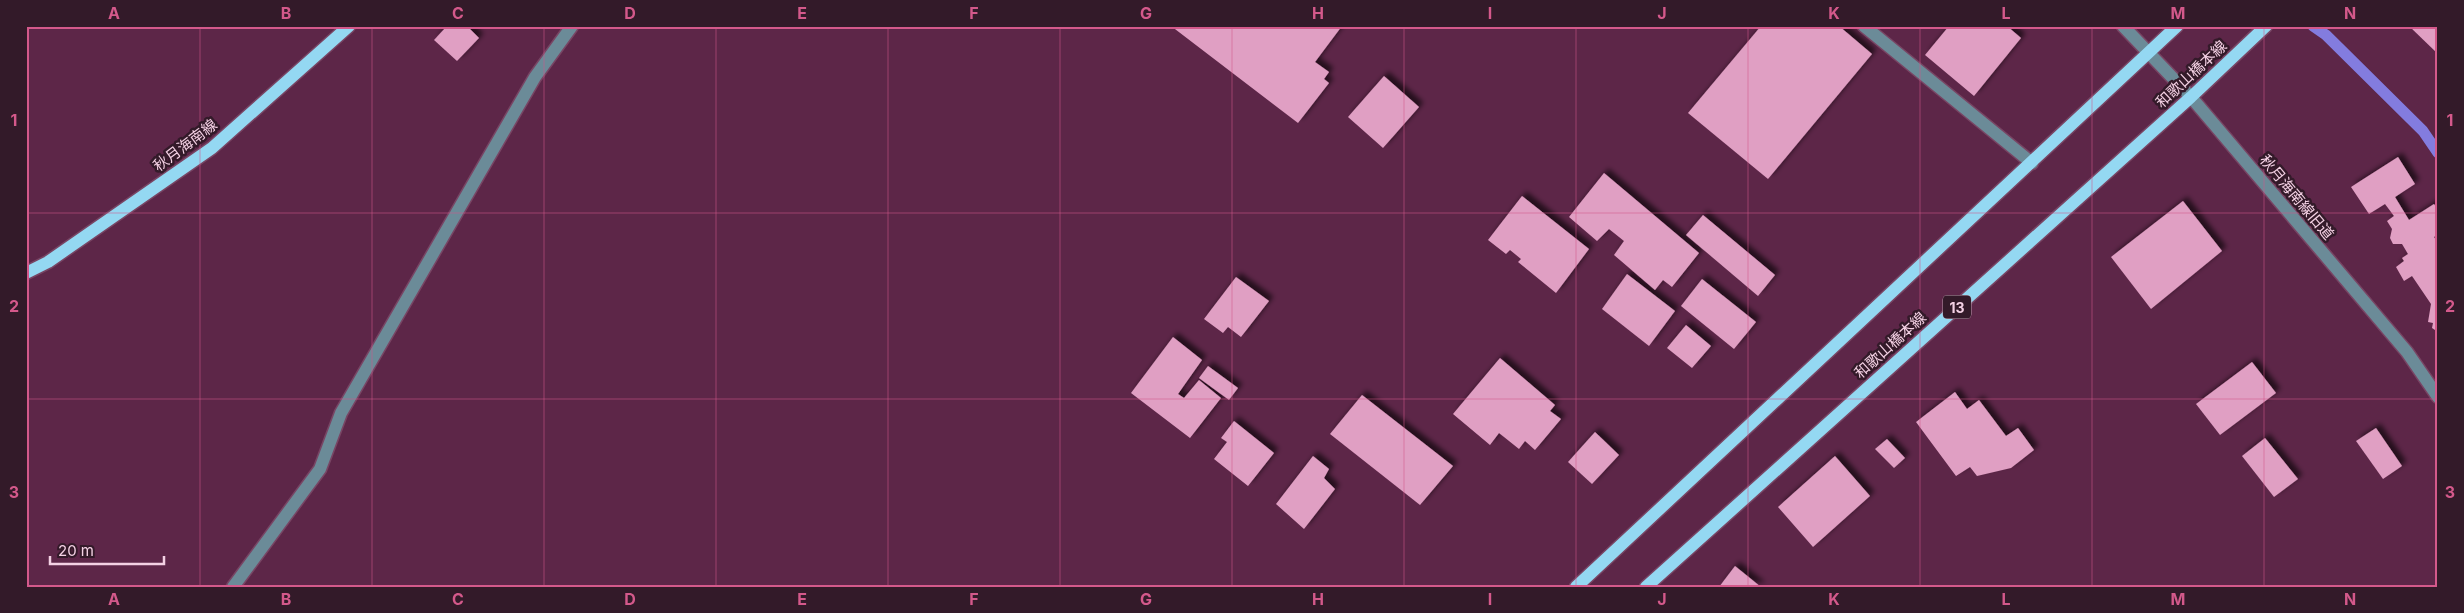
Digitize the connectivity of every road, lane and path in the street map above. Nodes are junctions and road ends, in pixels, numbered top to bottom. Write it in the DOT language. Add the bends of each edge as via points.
graph roads {
  1 [pos="349,26"];
  2 [pos="572,26"];
  3 [pos="1864,26"];
  4 [pos="2123,26"];
  5 [pos="2177,26"];
  6 [pos="2266,26"];
  7 [pos="2149,54"];
  8 [pos="2191,97"];
  9 [pos="2032,163"];
  10 [pos="26,273"];
  11 [pos="2438,397"];
  12 [pos="233,587"];
  13 [pos="1576,587"];
  14 [pos="1646,587"];
  1 -- 10 [label="main road, 秋月海南線" via="212,148 48,262"];
  2 -- 12 [label="street" via="535,77 341,413 320,469"];
  3 -- 9 [label="street"];
  4 -- 7 [label="street, 秋月海南線旧道"];
  5 -- 7 [label="main road"];
  6 -- 8 [label="main road, 和歌山橋本線 / 13"];
  7 -- 8 [label="street, 秋月海南線旧道"];
  7 -- 9 [label="main road"];
  8 -- 11 [label="street, 秋月海南線旧道" via="2408,352"];
  8 -- 14 [label="main road, 和歌山橋本線 / 13"];
  9 -- 13 [label="main road"];
}
